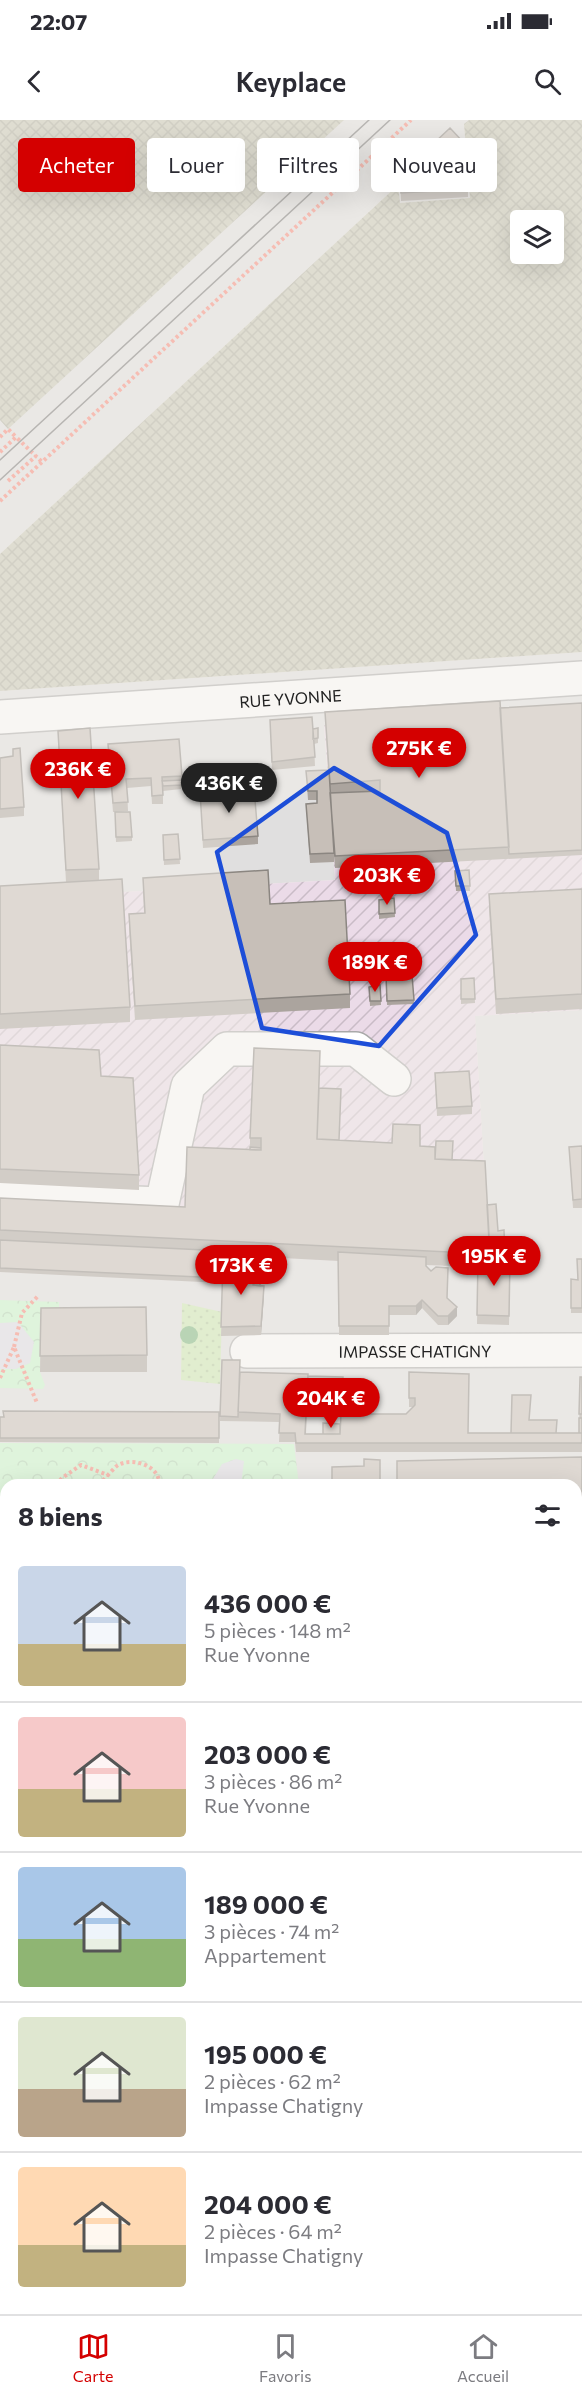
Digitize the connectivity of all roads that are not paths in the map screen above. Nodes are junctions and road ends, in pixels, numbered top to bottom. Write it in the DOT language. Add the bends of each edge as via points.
graph roads {
  1 [pos="582,678"];
  2 [pos="0,717"];
  3 [pos="394,1079"];
  4 [pos="0,1198"];
  5 [pos="582,1350"];
  6 [pos="247,1351"];
  1 -- 2 [label="street, RUE YVONNE"];
  3 -- 4 [label="street" via="356,1049 227,1048 188,1086 162,1204"];
  5 -- 6 [label="street, IMPASSE CHATIGNY"];
}
